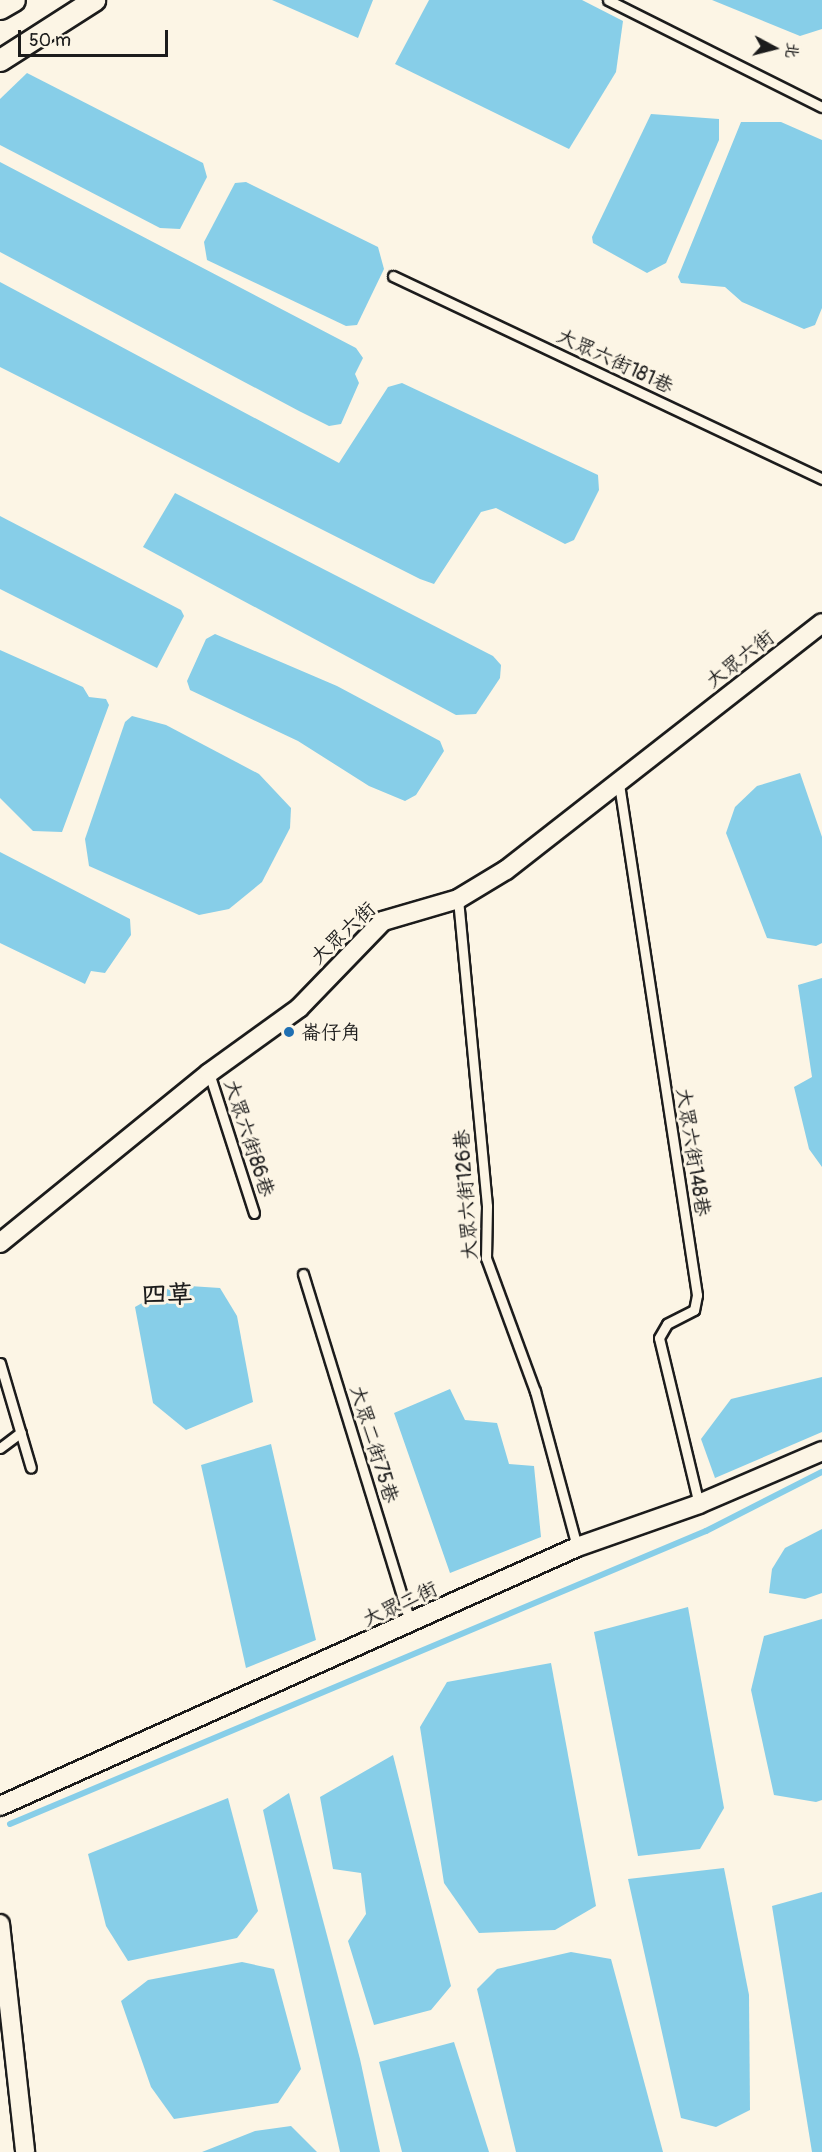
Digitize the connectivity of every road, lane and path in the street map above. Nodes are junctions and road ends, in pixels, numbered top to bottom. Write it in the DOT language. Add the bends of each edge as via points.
graph roads {
  1 [pos="14,0"];
  2 [pos="94,0"];
  3 [pos="608,0"];
  4 [pos="0,8"];
  5 [pos="0,60"];
  6 [pos="822,107"];
  7 [pos="393,276"];
  8 [pos="822,479"];
  9 [pos="822,623"];
  10 [pos="619,784"];
  11 [pos="458,899"];
  12 [pos="209,1073"];
  13 [pos="254,1213"];
  14 [pos="0,1243"];
  15 [pos="303,1274"];
  16 [pos="0,1364"];
  17 [pos="21,1432"];
  18 [pos="0,1448"];
  19 [pos="822,1451"];
  20 [pos="31,1468"];
  21 [pos="699,1504"];
  22 [pos="577,1547"];
  23 [pos="411,1624"];
  24 [pos="0,1806"];
  25 [pos="0,1924"];
  26 [pos="25,2152"];
  1 -- 4 [label="street"];
  2 -- 5 [label="street"];
  3 -- 6 [label="lane"];
  7 -- 8 [label="lane, 大眾六街181巷"];
  9 -- 10 [label="street, 大眾六街"];
  10 -- 11 [label="street, 大眾六街"];
  10 -- 21 [label="lane, 大眾六街148巷" via="697,1295 694,1310 667,1324 659,1338"];
  11 -- 12 [label="street, 大眾六街" via="383,921 299,1008"];
  11 -- 22 [label="lane, 大眾六街126巷" via="488,1206 486,1258 535,1391"];
  12 -- 13 [label="lane, 大眾六街86巷"];
  12 -- 14 [label="street, 大眾六街"];
  15 -- 23 [label="lane, 大眾二街75巷"];
  16 -- 17 [label="lane"];
  17 -- 18 [label="lane"];
  17 -- 20 [label="lane"];
  19 -- 21 [label="street, 大眾二街"];
  21 -- 22 [label="street, 大眾二街"];
  22 -- 23 [label="street, 大眾二街"];
  23 -- 24 [label="street, 大眾二街"];
  25 -- 26 [label="street"];
}
